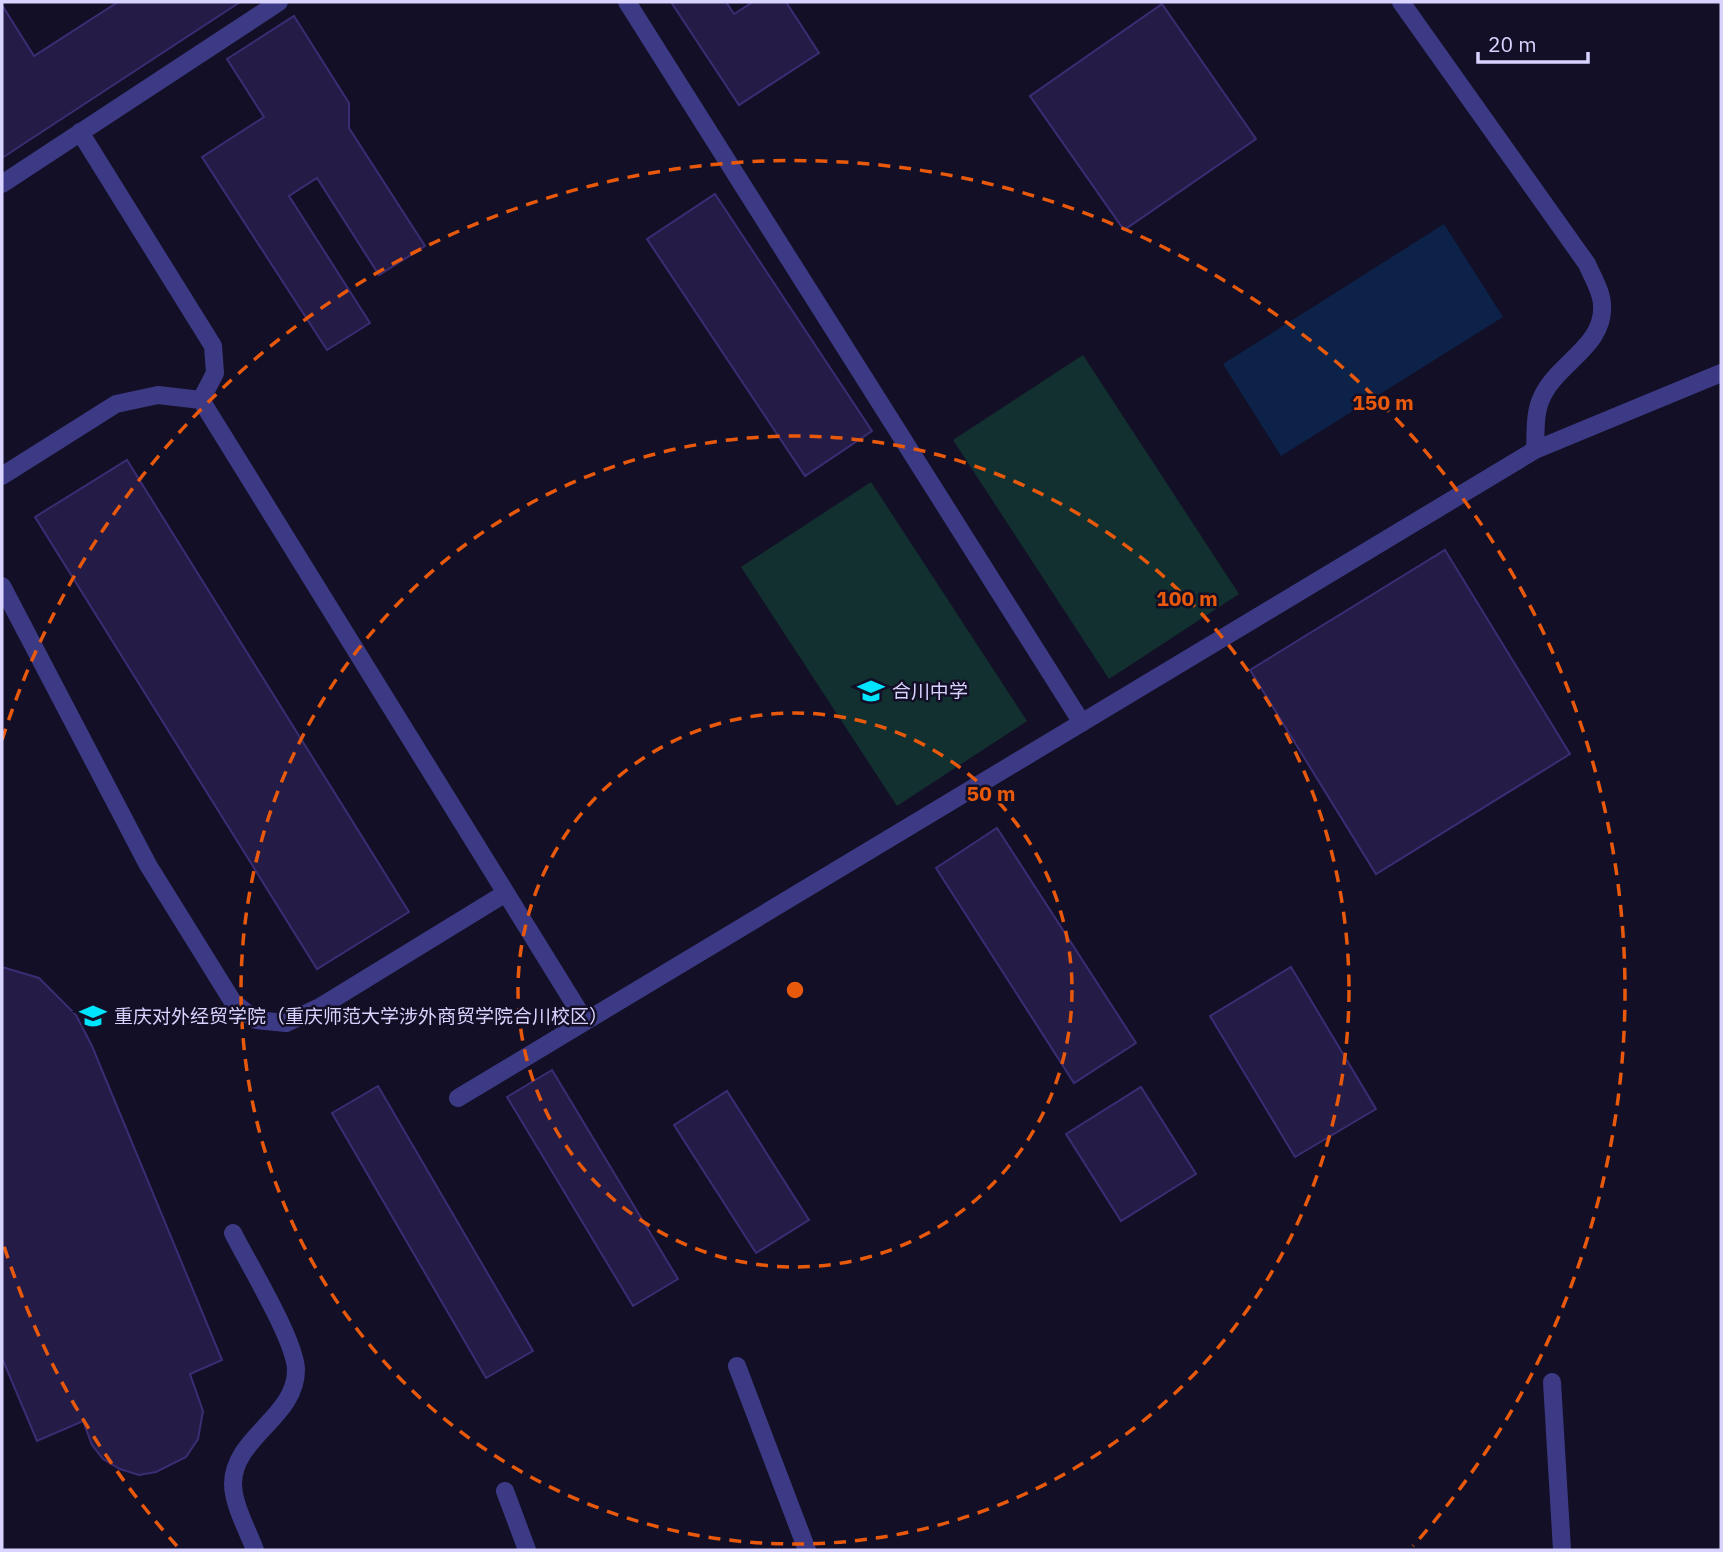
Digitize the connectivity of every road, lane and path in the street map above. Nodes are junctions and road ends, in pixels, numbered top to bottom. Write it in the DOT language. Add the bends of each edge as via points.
graph roads {
  1 [pos="279,2"];
  2 [pos="627,2"];
  3 [pos="1401,2"];
  4 [pos="80,132"];
  5 [pos="2,184"];
  6 [pos="1721,373"];
  7 [pos="201,400"];
  8 [pos="1535,450"];
  9 [pos="2,476"];
  10 [pos="2,586"];
  11 [pos="1082,723"];
  12 [pos="506,893"];
  13 [pos="585,1021"];
  14 [pos="458,1098"];
  15 [pos="233,1233"];
  16 [pos="737,1366"];
  17 [pos="1552,1382"];
  18 [pos="505,1491"];
  19 [pos="255,1550"];
  20 [pos="527,1550"];
  21 [pos="807,1550"];
  22 [pos="1562,1550"];
  1 -- 4 [label="lane"];
  2 -- 11 [label="lane"];
  3 -- 8 [label="lane" via="1587,264 1603,303 1599,327 1590,342 1558,373 1541,398"];
  4 -- 5 [label="lane"];
  4 -- 7 [label="lane" via="213,346 215,373"];
  6 -- 8 [label="lane"];
  7 -- 9 [label="lane" via="158,395 116,404"];
  7 -- 12 [label="lane"];
  8 -- 11 [label="lane"];
  10 -- 12 [label="lane" via="148,865 233,1002 256,1020 286,1023 320,1007"];
  11 -- 13 [label="lane"];
  12 -- 13 [label="lane"];
  13 -- 14 [label="lane"];
  15 -- 19 [label="lane" via="289,1344 296,1368 285,1403 235,1466 233,1487"];
  16 -- 21 [label="lane"];
  17 -- 22 [label="lane"];
  18 -- 20 [label="lane"];
}
